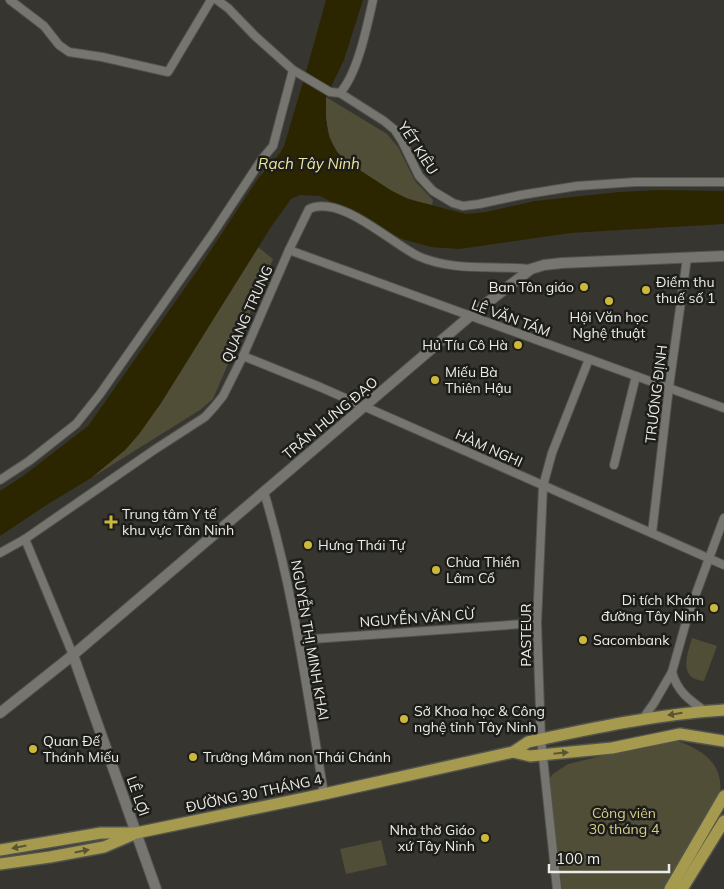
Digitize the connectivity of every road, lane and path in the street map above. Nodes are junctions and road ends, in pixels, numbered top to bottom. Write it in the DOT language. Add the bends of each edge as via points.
graph roads {
  1 [pos="10,0"];
  2 [pos="212,0"];
  3 [pos="217,0"];
  4 [pos="373,0"];
  5 [pos="293,70"];
  6 [pos="340,92"];
  7 [pos="724,182"];
  8 [pos="289,250"];
  9 [pos="724,256"];
  10 [pos="687,258"];
  11 [pos="531,269"];
  12 [pos="470,316"];
  13 [pos="243,356"];
  14 [pos="589,359"];
  15 [pos="636,376"];
  16 [pos="668,387"];
  17 [pos="364,407"];
  18 [pos="724,408"];
  19 [pos="614,466"];
  20 [pos="0,480"];
  21 [pos="543,486"];
  22 [pos="264,492"];
  23 [pos="724,518"];
  24 [pos="652,533"];
  25 [pos="25,539"];
  26 [pos="0,553"];
  27 [pos="709,559"];
  28 [pos="724,565"];
  29 [pos="537,622"];
  30 [pos="299,640"];
  31 [pos="73,655"];
  32 [pos="672,672"];
  33 [pos="724,710"];
  34 [pos="705,711"];
  35 [pos="0,713"];
  36 [pos="642,720"];
  37 [pos="541,739"];
  38 [pos="724,741"];
  39 [pos="513,752"];
  40 [pos="542,755"];
  41 [pos="324,794"];
  42 [pos="724,796"];
  43 [pos="724,821"];
  44 [pos="136,833"];
  45 [pos="0,850"];
  46 [pos="0,864"];
  47 [pos="156,889"];
  48 [pos="557,889"];
  49 [pos="670,889"];
  50 [pos="682,889"];
  1 -- 2 [label="street" via="44,26 69,52 168,72"];
  3 -- 5 [label="street"];
  4 -- 6 [label="street" via="358,57"];
  5 -- 6 [label="street" via="330,92"];
  5 -- 20 [label="street" via="270,152 262,159 100,394 76,424"];
  6 -- 7 [label="street, YẾT KIÊU" via="395,130 419,176 441,197 458,204 479,204 586,186 635,182"];
  8 -- 11 [label="street, QUANG TRUNG" via="309,209 321,205 359,219 418,256 467,267"];
  8 -- 12 [label="street, LÊ VĂN TÁM"];
  8 -- 13 [label="street, QUANG TRUNG"];
  9 -- 10 [label="street, TRẦN HƯNG ĐẠO"];
  10 -- 11 [label="street, TRẦN HƯNG ĐẠO" via="562,263"];
  10 -- 16 [label="street, TRƯƠNG ĐỊNH"];
  11 -- 12 [label="street, TRẦN HƯNG ĐẠO"];
  12 -- 14 [label="street, LÊ VĂN TÁM"];
  12 -- 17 [label="street, TRẦN HƯNG ĐẠO"];
  13 -- 17 [label="street, HÀM NGHI"];
  13 -- 25 [label="street, QUANG TRUNG" via="223,396 205,417"];
  14 -- 15 [label="street, LÊ VĂN TÁM"];
  14 -- 21 [label="street, PASTEUR" via="552,453"];
  15 -- 16 [label="street, LÊ VĂN TÁM"];
  15 -- 19 [label="street"];
  16 -- 18 [label="street, LÊ VĂN TÁM"];
  16 -- 24 [label="street, TRƯƠNG ĐỊNH"];
  17 -- 21 [label="street, HÀM NGHI"];
  17 -- 22 [label="street, TRẦN HƯNG ĐẠO"];
  21 -- 24 [label="street, HÀM NGHI"];
  21 -- 29 [label="street, PASTEUR"];
  22 -- 30 [label="street, NGUYỄN THỊ MINH KHAI" via="277,535"];
  22 -- 31 [label="street, TRẦN HƯNG ĐẠO"];
  23 -- 27 [label="street"];
  24 -- 27 [label="street, HÀM NGHI"];
  25 -- 26 [label="street, QUANG TRUNG"];
  25 -- 31 [label="street"];
  27 -- 28 [label="street, HÀM NGHI"];
  27 -- 32 [label="street" via="688,615"];
  29 -- 30 [label="street, NGUYỄN VĂN CỪ"];
  29 -- 37 [label="street, PASTEUR"];
  30 -- 41 [label="street, NGUYỄN THỊ MINH KHAI"];
  31 -- 35 [label="street, TRẦN HƯNG ĐẠO"];
  31 -- 44 [label="street, LÊ LỢI"];
  32 -- 34 [label="street" via="674,682 683,694"];
  32 -- 36 [label="street"];
  33 -- 34 [label="main road, ĐƯỜNG 30 THÁNG 4"];
  34 -- 36 [label="main road, ĐƯỜNG 30 THÁNG 4, one-way"];
  36 -- 37 [label="main road, ĐƯỜNG 30 THÁNG 4"];
  37 -- 39 [label="main road, ĐƯỜNG 30 THÁNG 4" via="528,742"];
  37 -- 40 [label="street, PASTEUR"];
  40 -- 38 [label="main road, ĐƯỜNG 30 THÁNG 4, one-way" via="612,748 680,734"];
  39 -- 40 [label="main road, ĐƯỜNG 30 THÁNG 4" via="526,756"];
  39 -- 41 [label="main road, ĐƯỜNG 30 THÁNG 4"];
  40 -- 48 [label="street, PASTEUR"];
  41 -- 44 [label="main road, ĐƯỜNG 30 THÁNG 4"];
  42 -- 49 [label="main road"];
  43 -- 50 [label="main road"];
  44 -- 45 [label="main road, ĐƯỜNG 30 THÁNG 4, one-way" via="101,833"];
  46 -- 44 [label="main road, one-way" via="104,847"];
  44 -- 47 [label="street, LÊ LỢI"];
}
